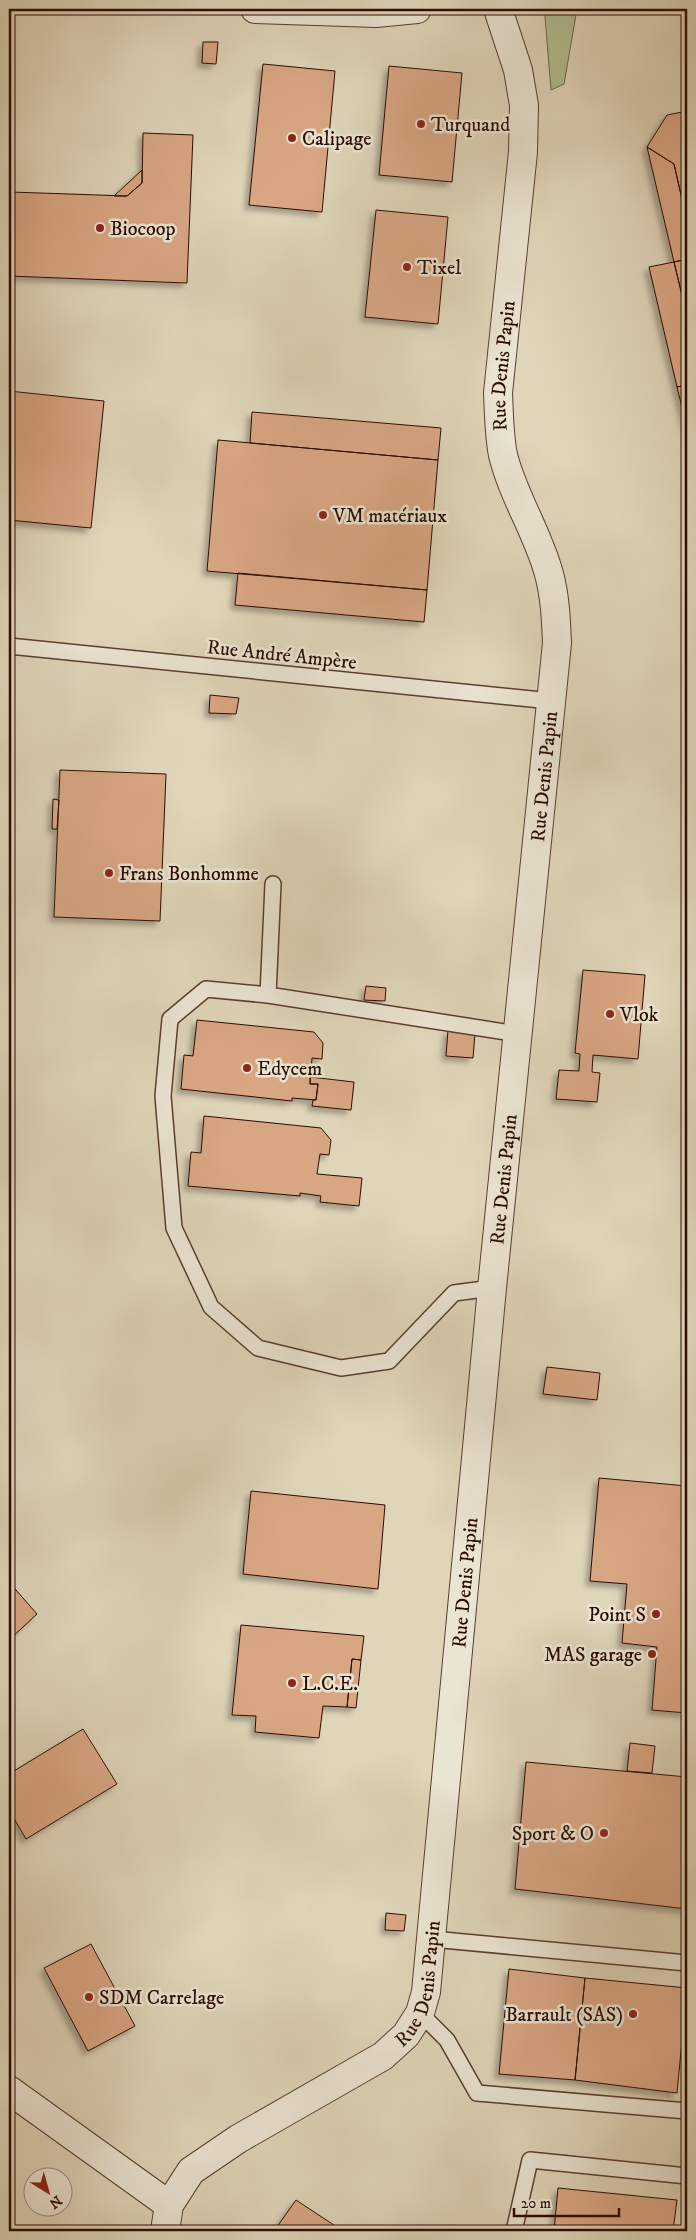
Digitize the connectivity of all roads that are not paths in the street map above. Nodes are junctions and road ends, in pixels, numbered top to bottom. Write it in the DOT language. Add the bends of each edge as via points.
graph roads {
  1 [pos="255,9"];
  2 [pos="416,9"];
  3 [pos="498,9"];
  4 [pos="9,646"];
  5 [pos="551,701"];
  6 [pos="273,884"];
  7 [pos="268,995"];
  8 [pos="518,1034"];
  9 [pos="492,1288"];
  10 [pos="432,1939"];
  11 [pos="687,1963"];
  12 [pos="420,2013"];
  13 [pos="9,2091"];
  14 [pos="687,2111"];
  15 [pos="687,2176"];
  16 [pos="169,2205"];
  17 [pos="164,2231"];
  18 [pos="514,2231"];
  1 -- 2 [label="street" via="376,13"];
  3 -- 5 [label="street, Rue Denis Papin" via="518,70 524,105 523,152 498,393 500,429 504,455 549,573 555,601 557,643"];
  4 -- 5 [label="lane, Rue André Ampère"];
  5 -- 8 [label="street, Rue Denis Papin"];
  6 -- 7 [label="lane"];
  7 -- 8 [label="lane"];
  7 -- 9 [label="lane" via="206,989 170,1019 163,1096 174,1228 211,1307 258,1348 341,1368 389,1361 454,1293"];
  8 -- 9 [label="street, Rue Denis Papin"];
  9 -- 10 [label="street, Rue Denis Papin"];
  10 -- 11 [label="lane"];
  10 -- 12 [label="street, Rue Denis Papin" via="426,1992"];
  12 -- 14 [label="lane" via="447,2040 477,2093"];
  12 -- 16 [label="street, Rue Denis Papin" via="406,2035 383,2056 238,2139 191,2171"];
  13 -- 16 [label="street"];
  15 -- 18 [label="lane" via="530,2160"];
  16 -- 17 [label="street, Rue Denis Papin"];
}
